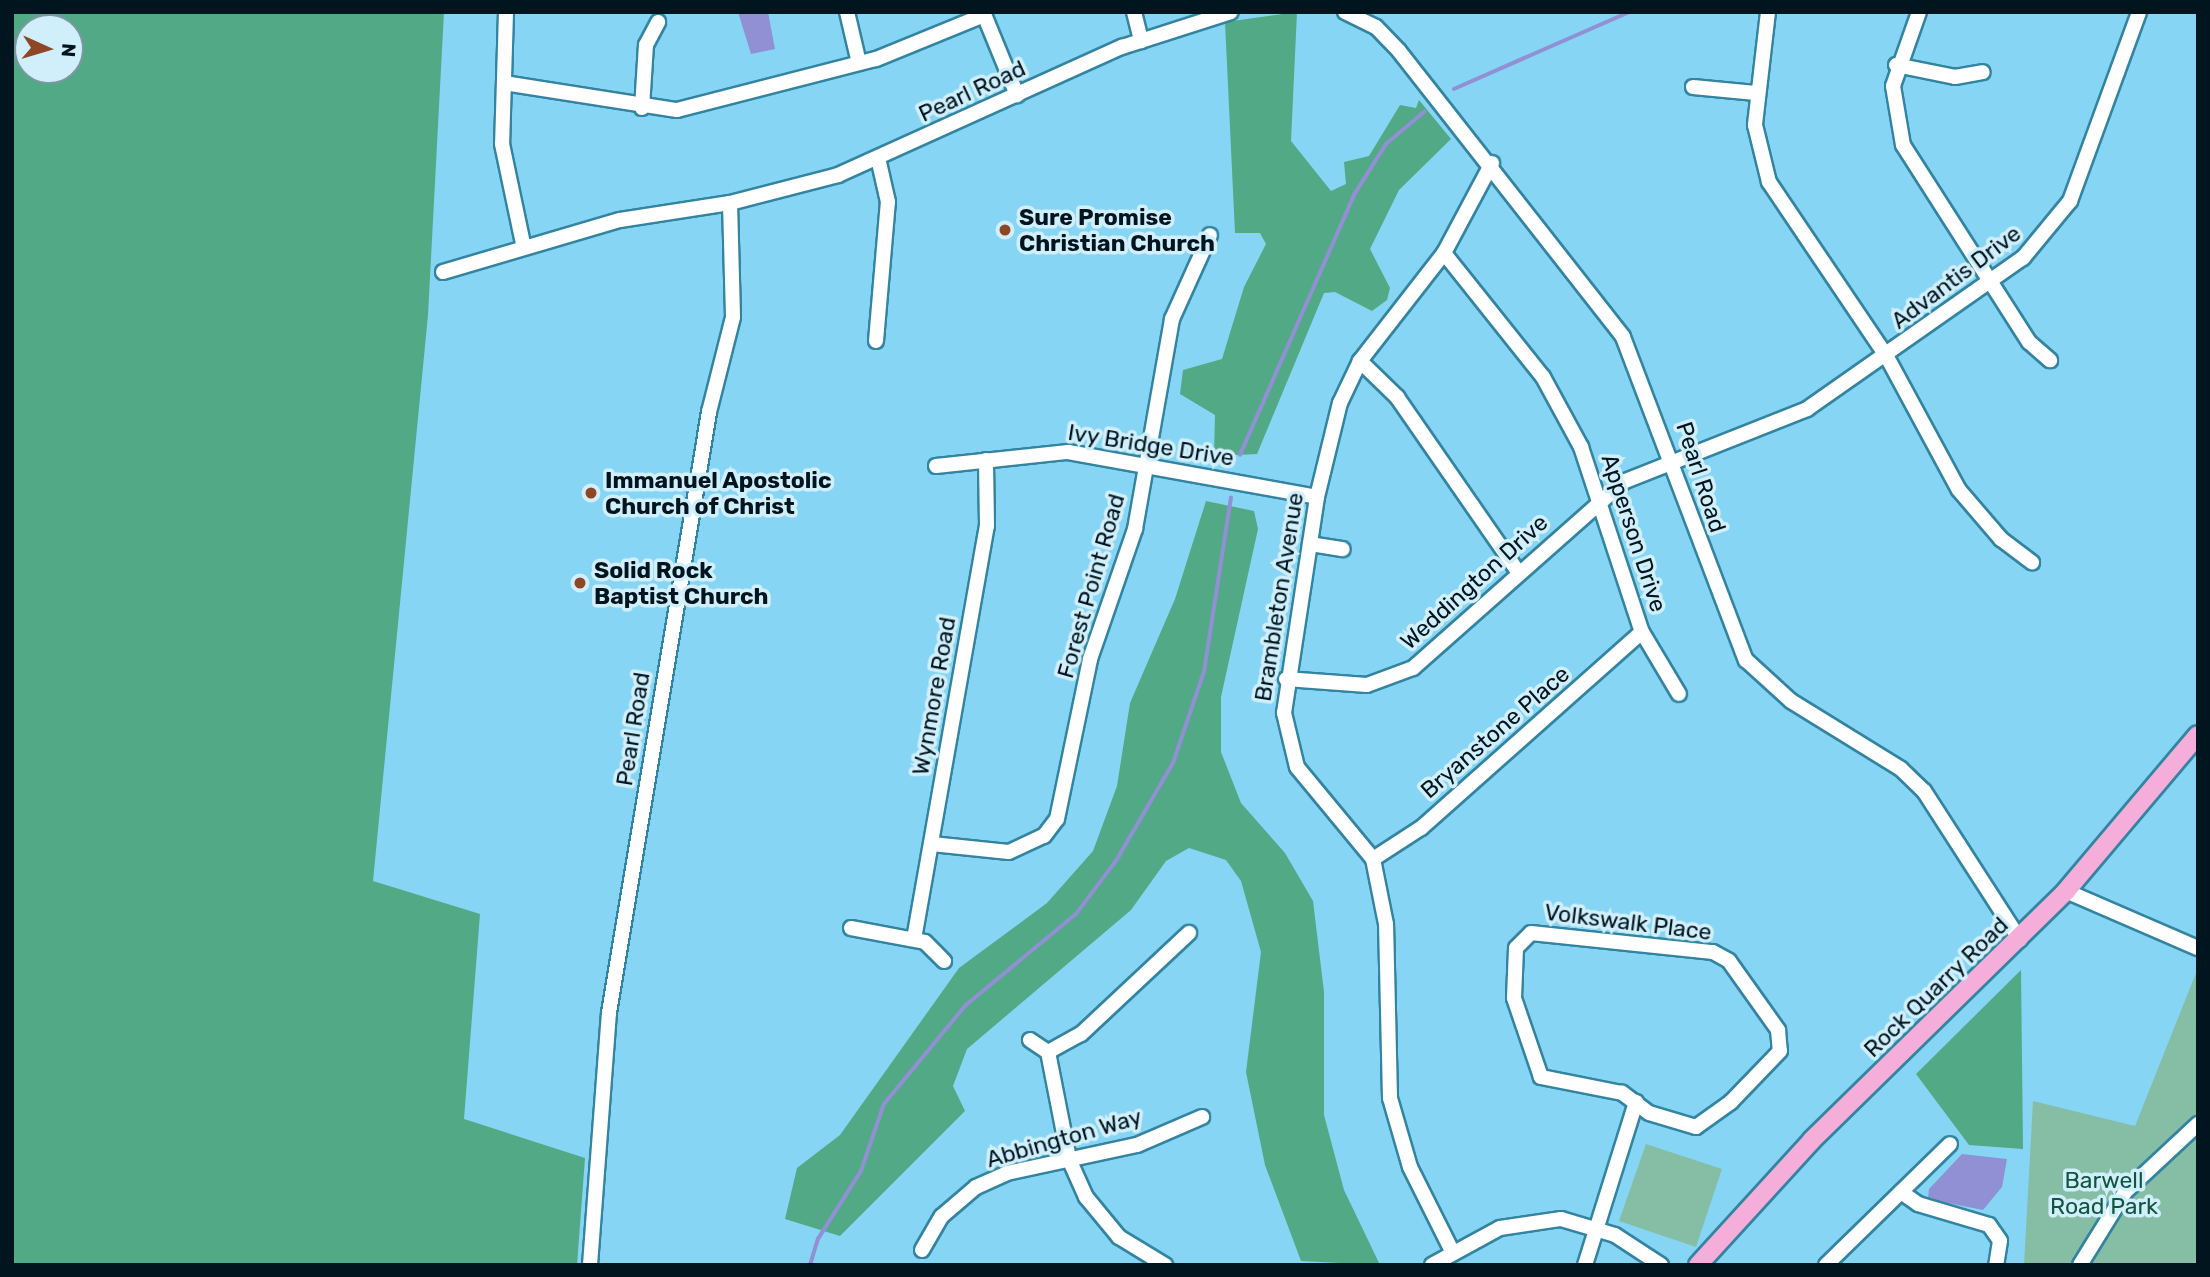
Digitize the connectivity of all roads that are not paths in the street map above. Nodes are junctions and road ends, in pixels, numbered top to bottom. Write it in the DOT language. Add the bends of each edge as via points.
graph roads {
  1 [pos="506,12"];
  2 [pos="847,12"];
  3 [pos="1133,12"];
  4 [pos="1231,12"];
  5 [pos="1345,12"];
  6 [pos="1768,12"];
  7 [pos="1919,12"];
  8 [pos="2139,12"];
  9 [pos="983,14"];
  10 [pos="658,22"];
  11 [pos="1141,41"];
  12 [pos="859,63"];
  13 [pos="1896,65"];
  14 [pos="1983,72"];
  15 [pos="504,83"];
  16 [pos="1693,87"];
  17 [pos="1756,93"];
  18 [pos="1017,95"];
  19 [pos="642,108"];
  20 [pos="878,158"];
  21 [pos="1492,163"];
  22 [pos="730,203"];
  23 [pos="1210,235"];
  24 [pos="524,248"];
  25 [pos="1444,253"];
  26 [pos="443,272"];
  27 [pos="1993,279"];
  28 [pos="876,341"];
  29 [pos="1887,356"];
  30 [pos="2050,360"];
  31 [pos="1360,361"];
  32 [pos="1673,458"];
  33 [pos="986,460"];
  34 [pos="1147,464"];
  35 [pos="936,466"];
  36 [pos="1317,497"];
  37 [pos="1602,499"];
  38 [pos="1310,544"];
  39 [pos="1343,549"];
  40 [pos="2032,562"];
  41 [pos="1518,572"];
  42 [pos="1642,632"];
  43 [pos="1286,679"];
  44 [pos="1679,694"];
  45 [pos="2198,735"];
  46 [pos="932,844"];
  47 [pos="1373,859"];
  48 [pos="2066,891"];
  49 [pos="851,928"];
  50 [pos="1189,933"];
  51 [pos="914,939"];
  52 [pos="2020,940"];
  53 [pos="2198,948"];
  54 [pos="944,961"];
  55 [pos="1030,1040"];
  56 [pos="1048,1052"];
  57 [pos="1636,1102"];
  58 [pos="1202,1116"];
  59 [pos="2198,1124"];
  60 [pos="1950,1143"];
  61 [pos="1069,1159"];
  62 [pos="1901,1192"];
  63 [pos="1599,1230"];
  64 [pos="922,1250"];
  65 [pos="1453,1253"];
  66 [pos="590,1265"];
  67 [pos="1165,1265"];
  68 [pos="1432,1265"];
  69 [pos="1585,1265"];
  70 [pos="1661,1265"];
  71 [pos="1698,1265"];
  72 [pos="1826,1265"];
  73 [pos="1996,1265"];
  74 [pos="2080,1265"];
  1 -- 15 [label="street"];
  2 -- 12 [label="street"];
  3 -- 11 [label="street"];
  4 -- 11 [label="street, Pearl Road"];
  5 -- 21 [label="street, Pearl Road" via="1376,27"];
  6 -- 17 [label="street"];
  7 -- 13 [label="street"];
  8 -- 27 [label="street, Advantis Drive" via="2070,201 2043,240"];
  9 -- 12 [label="street"];
  9 -- 18 [label="street"];
  10 -- 19 [label="street" via="646,45"];
  11 -- 18 [label="street, Pearl Road"];
  12 -- 19 [label="street" via="677,110"];
  13 -- 14 [label="street" via="1955,78"];
  13 -- 27 [label="street" via="1894,104 1903,145"];
  15 -- 19 [label="street" via="552,86"];
  15 -- 24 [label="street" via="506,178"];
  16 -- 17 [label="street"];
  17 -- 29 [label="street" via="1755,125 1769,182"];
  18 -- 20 [label="street, Pearl Road"];
  20 -- 22 [label="street, Pearl Road"];
  20 -- 28 [label="street" via="888,202"];
  21 -- 25 [label="street, Brambleton Avenue"];
  21 -- 32 [label="street, Pearl Road" via="1623,337"];
  22 -- 24 [label="street, Pearl Road" via="620,220"];
  22 -- 66 [label="street, Pearl Road" via="733,317 709,412 609,1013"];
  23 -- 34 [label="street, Forest Point Road" via="1172,319"];
  24 -- 26 [label="street, Pearl Road"];
  25 -- 31 [label="street, Brambleton Avenue"];
  25 -- 37 [label="street, Apperson Drive" via="1543,377"];
  27 -- 29 [label="street, Advantis Drive"];
  27 -- 30 [label="street" via="2029,342"];
  29 -- 32 [label="street, Advantis Drive" via="1807,410"];
  29 -- 40 [label="street" via="1959,490 2001,539"];
  31 -- 36 [label="street, Brambleton Avenue" via="1330,430"];
  31 -- 41 [label="street" via="1396,397"];
  32 -- 37 [label="street, Weddington Drive"];
  32 -- 52 [label="street, Pearl Road" via="1699,544 1746,660 1791,701 1902,769 1924,791"];
  33 -- 34 [label="street, Ivy Bridge Drive" via="1068,452"];
  33 -- 35 [label="street, Ivy Bridge Drive"];
  33 -- 46 [label="street, Wynmore Road" via="987,526"];
  34 -- 36 [label="street, Ivy Bridge Drive"];
  34 -- 46 [label="street, Forest Point Road" via="1135,529 1090,659 1058,820 1044,836 1009,852"];
  36 -- 38 [label="street, Brambleton Avenue"];
  37 -- 41 [label="street, Weddington Drive"];
  37 -- 42 [label="street, Apperson Drive"];
  38 -- 39 [label="street"];
  38 -- 43 [label="street, Brambleton Avenue"];
  41 -- 43 [label="street, Weddington Drive" via="1413,668 1367,685"];
  42 -- 44 [label="street, Apperson Drive"];
  42 -- 47 [label="street, Bryanstone Place" via="1421,828"];
  43 -- 47 [label="street, Brambleton Avenue" via="1285,723 1297,766"];
  45 -- 48 [label="main road, Rock Quarry Road"];
  46 -- 51 [label="street, Wynmore Road"];
  47 -- 65 [label="street, Brambleton Avenue" via="1386,924 1390,1098 1410,1167"];
  48 -- 52 [label="main road, Rock Quarry Road"];
  48 -- 53 [label="street"];
  49 -- 51 [label="street"];
  50 -- 56 [label="street" via="1081,1034"];
  51 -- 54 [label="street"];
  52 -- 71 [label="main road, Rock Quarry Road" via="1812,1140"];
  55 -- 56 [label="street"];
  56 -- 61 [label="street"];
  57 -- 57 [label="street, Volkswalk Place" via="1650,1113 1696,1126 1731,1102 1780,1051 1778,1030 1729,961 1713,952 1531,933 1516,948 1514,998 1541,1077 1605,1088"];
  57 -- 63 [label="street"];
  58 -- 61 [label="street, Abbington Way" via="1137,1145"];
  59 -- 74 [label="street" via="2125,1192"];
  60 -- 62 [label="street"];
  61 -- 64 [label="street, Abbington Way" via="976,1187 942,1216"];
  61 -- 67 [label="street" via="1102,1221"];
  62 -- 72 [label="street"];
  62 -- 73 [label="street" via="1918,1204 1989,1225 2000,1241"];
  63 -- 65 [label="street" via="1560,1219 1529,1220"];
  63 -- 69 [label="street"];
  63 -- 70 [label="street"];
  65 -- 68 [label="street"];
}
